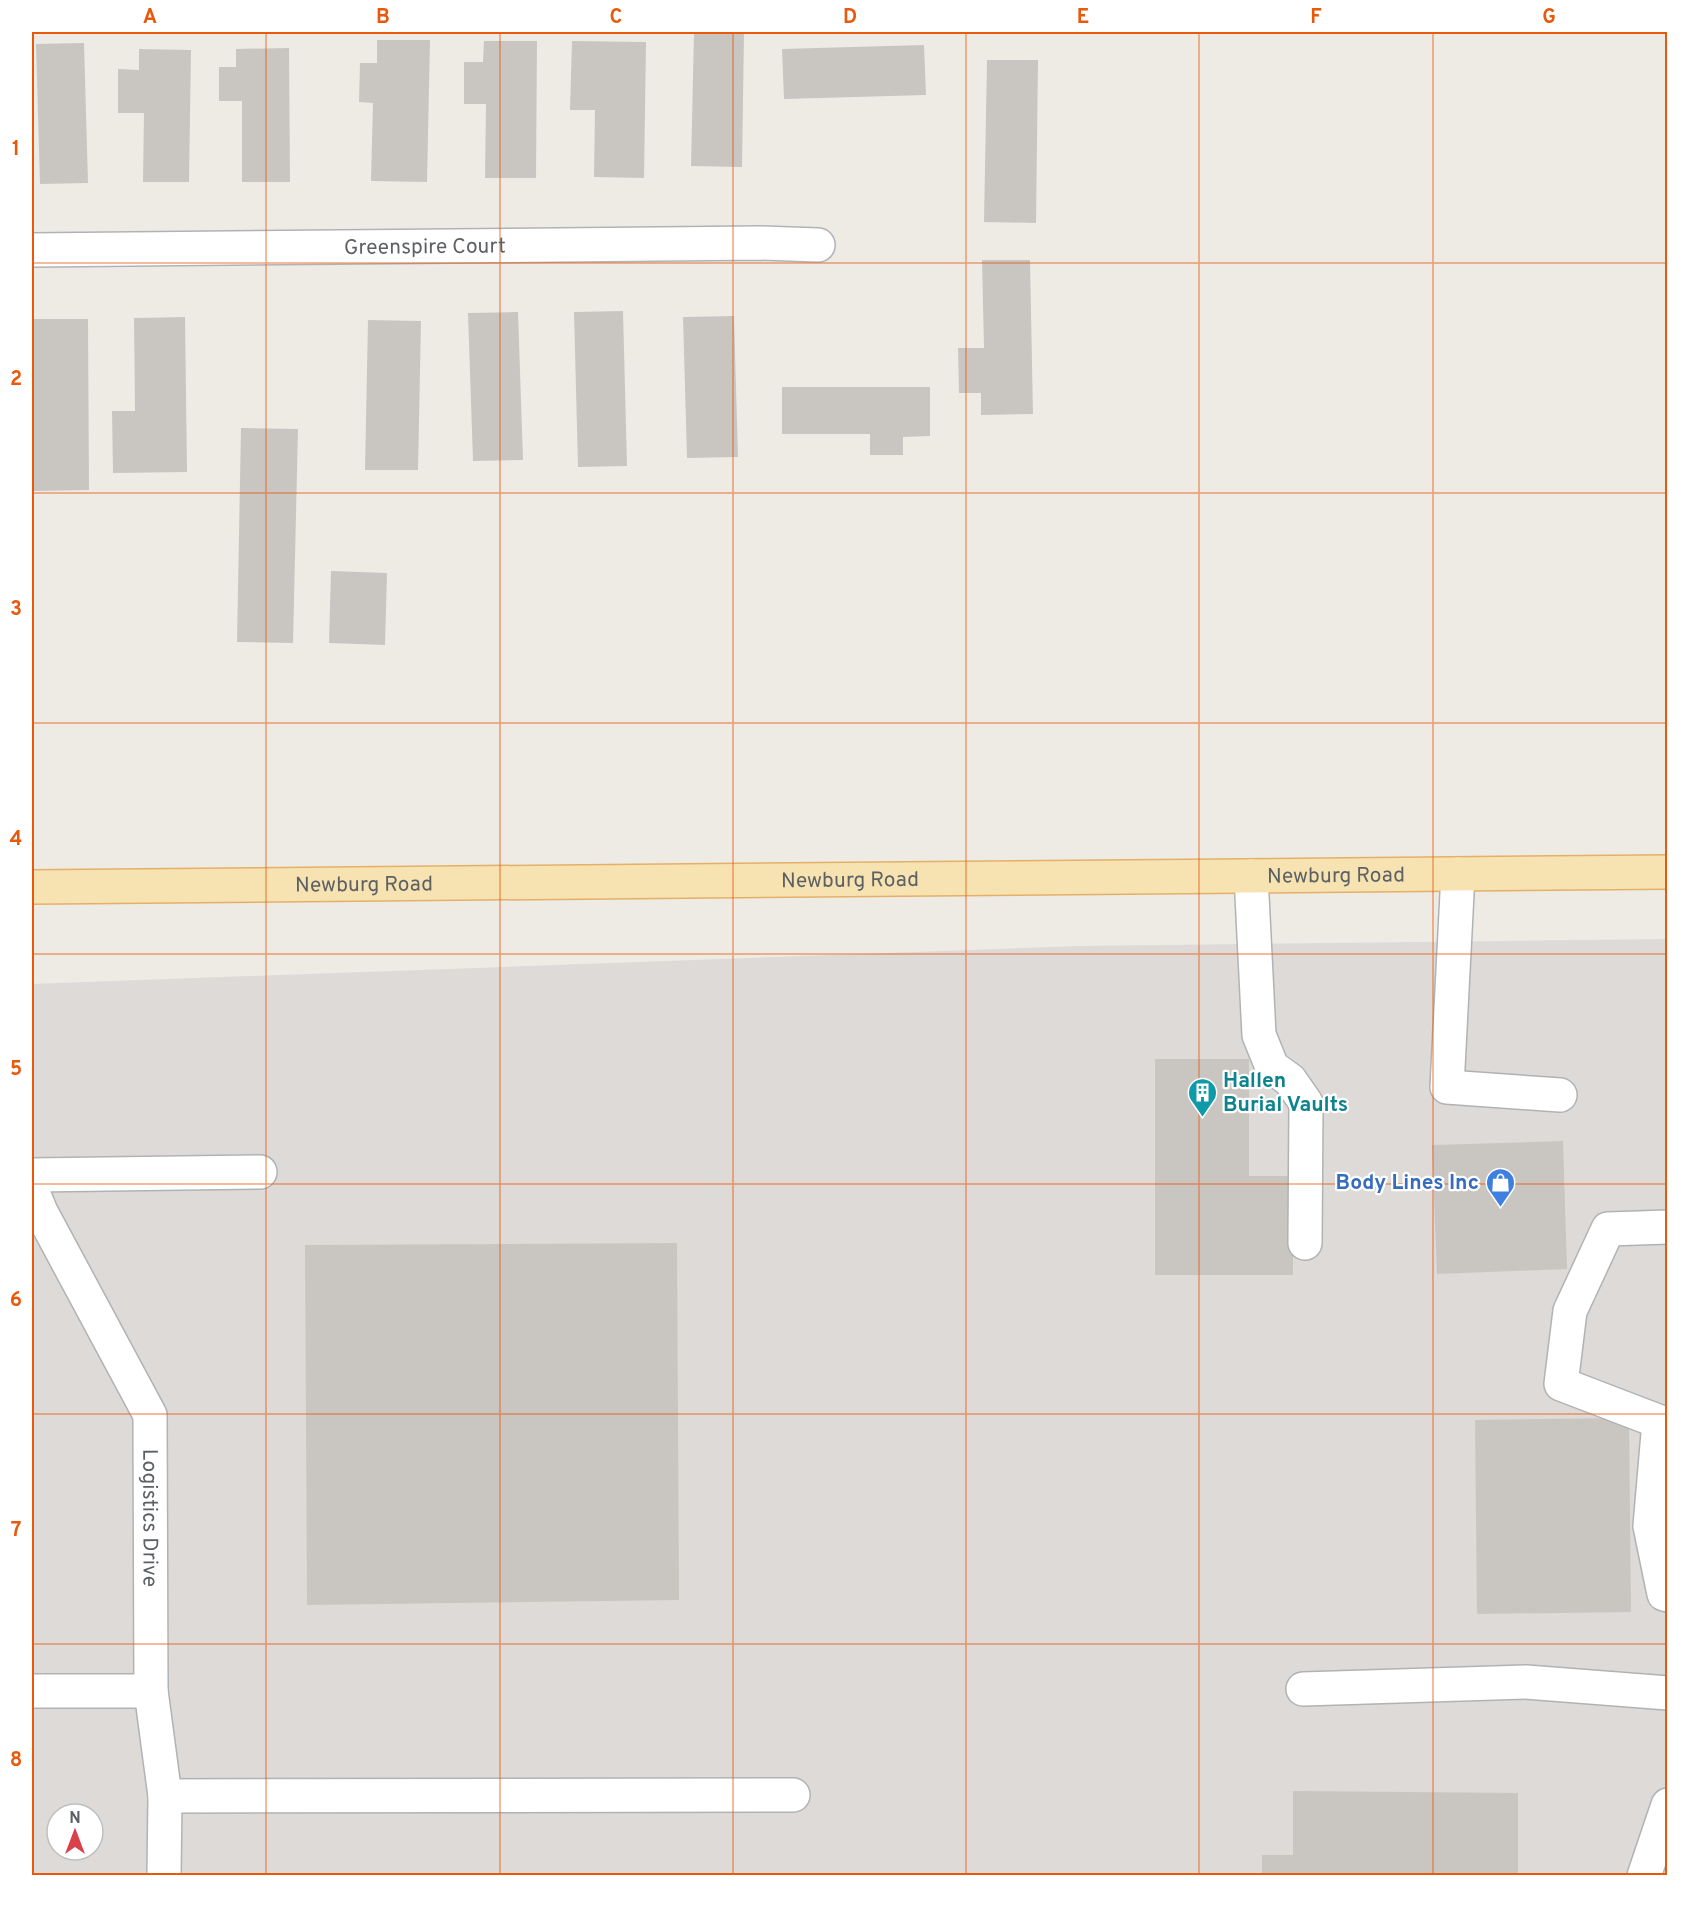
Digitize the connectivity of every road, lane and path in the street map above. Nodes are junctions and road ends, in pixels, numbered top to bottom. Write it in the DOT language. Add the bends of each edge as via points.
graph roads {
  1 [pos="818,245"];
  2 [pos="32,250"];
  3 [pos="1668,872"];
  4 [pos="1458,874"];
  5 [pos="1251,876"];
  6 [pos="32,887"];
  7 [pos="1560,1095"];
  8 [pos="260,1172"];
  9 [pos="32,1175"];
  10 [pos="35,1206"];
  11 [pos="1668,1227"];
  12 [pos="1305,1243"];
  13 [pos="1663,1424"];
  14 [pos="1668,1596"];
  15 [pos="1303,1689"];
  16 [pos="32,1691"];
  17 [pos="151,1691"];
  18 [pos="1668,1693"];
  19 [pos="794,1795"];
  20 [pos="165,1796"];
  21 [pos="1668,1805"];
  22 [pos="164,1875"];
  23 [pos="1644,1875"];
  1 -- 2 [label="street, Greenspire Court"];
  3 -- 4 [label="main road, Newburg Road"];
  4 -- 5 [label="main road, Newburg Road"];
  4 -- 7 [label="street" via="1447,1088"];
  5 -- 6 [label="main road, Newburg Road"];
  5 -- 12 [label="street" via="1259,1035 1272,1067 1290,1080 1306,1103"];
  8 -- 9 [label="street"];
  10 -- 17 [label="street, Logistics Drive" via="150,1415"];
  11 -- 13 [label="street" via="1608,1229 1570,1311 1561,1384"];
  13 -- 14 [label="street" via="1650,1526 1664,1594"];
  15 -- 18 [label="street" via="1526,1682"];
  16 -- 17 [label="street"];
  17 -- 20 [label="street, Logistics Drive"];
  19 -- 20 [label="street"];
  20 -- 22 [label="street, Logistics Drive"];
  21 -- 23 [label="street"];
}
